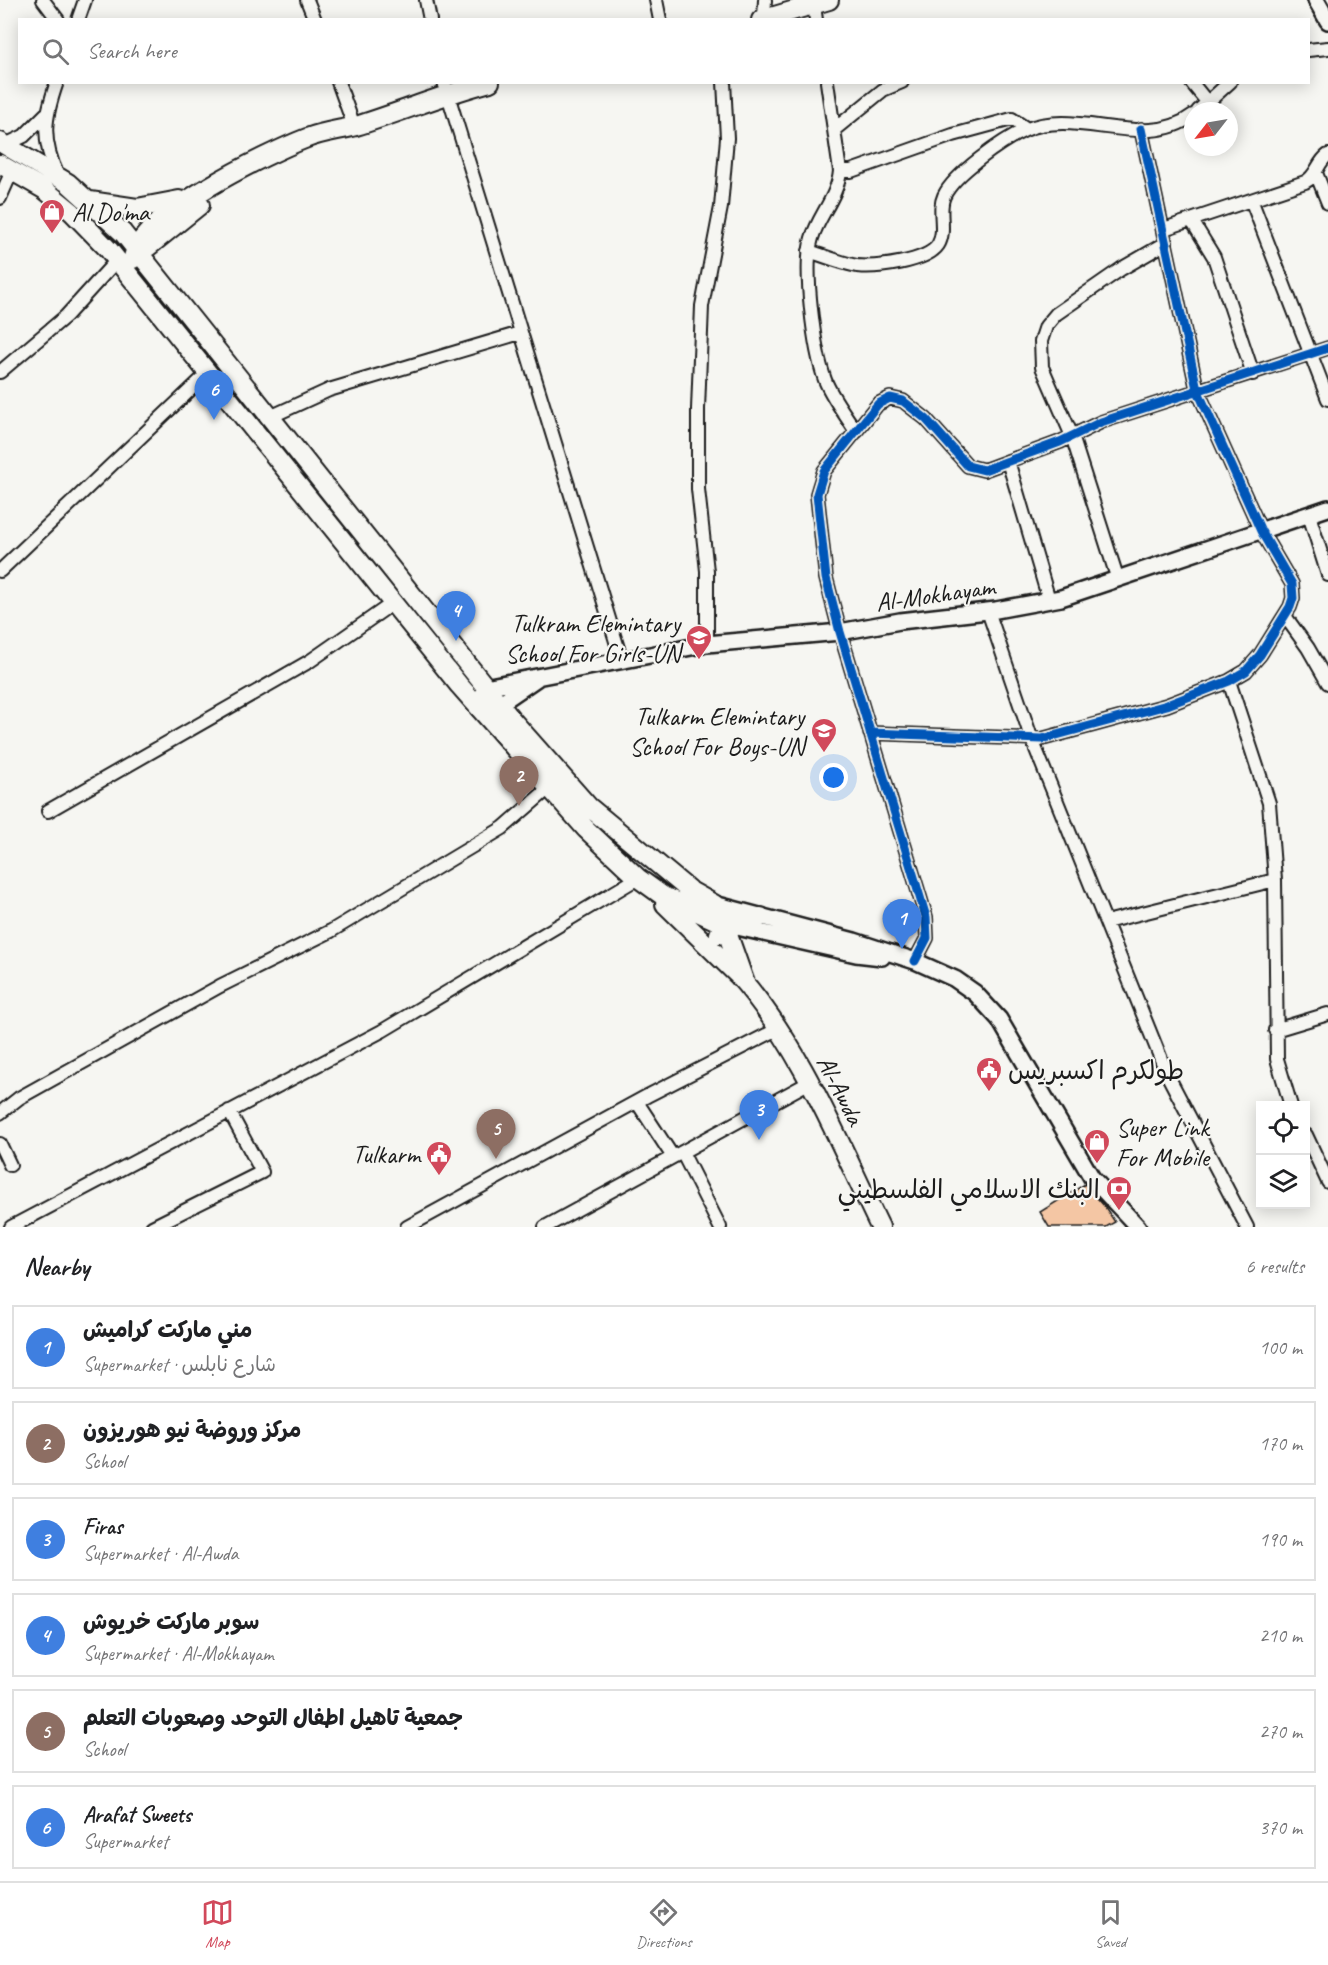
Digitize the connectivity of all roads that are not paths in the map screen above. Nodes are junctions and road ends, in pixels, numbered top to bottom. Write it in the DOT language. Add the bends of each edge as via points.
graph roads {
  1 [pos="43,0"];
  2 [pos="85,0"];
  3 [pos="307,0"];
  4 [pos="426,0"];
  5 [pos="656,0"];
  6 [pos="765,0"];
  7 [pos="1316,0"];
  8 [pos="819,8"];
  9 [pos="56,18"];
  10 [pos="79,18"];
  11 [pos="314,18"];
  12 [pos="430,18"];
  13 [pos="660,18"];
  14 [pos="763,18"];
  15 [pos="768,18"];
  16 [pos="1328,21"];
  17 [pos="1328,48"];
  18 [pos="1310,50"];
  19 [pos="56,84"];
  20 [pos="339,84"];
  21 [pos="477,84"];
  22 [pos="724,84"];
  23 [pos="827,84"];
  24 [pos="897,84"];
  25 [pos="1193,84"];
  26 [pos="1228,84"];
  27 [pos="446,89"];
  28 [pos="1207,102"];
  29 [pos="1209,102"];
  30 [pos="46,114"];
  31 [pos="1184,121"];
  32 [pos="354,126"];
  33 [pos="835,129"];
  34 [pos="1027,129"];
  35 [pos="1141,129"];
  36 [pos="3,143"];
  37 [pos="1328,155"];
  38 [pos="6,168"];
  39 [pos="840,171"];
  40 [pos="1316,173"];
  41 [pos="58,176"];
  42 [pos="195,196"];
  43 [pos="0,198"];
  44 [pos="90,201"];
  45 [pos="1252,202"];
  46 [pos="1328,203"];
  47 [pos="1192,221"];
  48 [pos="1164,229"];
  49 [pos="160,237"];
  50 [pos="1166,243"];
  51 [pos="809,251"];
  52 [pos="131,254"];
  53 [pos="171,292"];
  54 [pos="520,333"];
  55 [pos="1328,348"];
  56 [pos="1312,354"];
  57 [pos="0,372"];
  58 [pos="208,373"];
  59 [pos="1253,374"];
  60 [pos="1197,389"];
  61 [pos="1328,399"];
  62 [pos="270,417"];
  63 [pos="856,432"];
  64 [pos="1072,436"];
  65 [pos="1008,461"];
  66 [pos="1328,508"];
  67 [pos="1309,515"];
  68 [pos="1261,531"];
  69 [pos="0,572"];
  70 [pos="1327,572"];
  71 [pos="1118,580"];
  72 [pos="1049,600"];
  73 [pos="393,603"];
  74 [pos="988,611"];
  75 [pos="1285,616"];
  76 [pos="840,632"];
  77 [pos="707,644"];
  78 [pos="622,661"];
  79 [pos="537,678"];
  80 [pos="1229,681"];
  81 [pos="1328,683"];
  82 [pos="485,687"];
  83 [pos="499,704"];
  84 [pos="479,709"];
  85 [pos="870,733"];
  86 [pos="1037,742"];
  87 [pos="549,788"];
  88 [pos="48,811"];
  89 [pos="638,878"];
  90 [pos="1275,880"];
  91 [pos="714,904"];
  92 [pos="760,917"];
  93 [pos="1106,922"];
  94 [pos="724,924"];
  95 [pos="915,961"];
  96 [pos="745,983"];
  97 [pos="1328,1014"];
  98 [pos="778,1029"];
  99 [pos="1275,1030"];
  100 [pos="810,1082"];
  101 [pos="1289,1101"];
  102 [pos="637,1102"];
  103 [pos="229,1111"];
  104 [pos="0,1113"];
  105 [pos="0,1144"];
  106 [pos="1310,1145"];
  107 [pos="678,1154"];
  108 [pos="10,1165"];
  109 [pos="1328,1182"];
  110 [pos="565,1222"];
  111 [pos="11,1227"];
  112 [pos="153,1227"];
  113 [pos="407,1227"];
  114 [pos="544,1227"];
  115 [pos="720,1227"];
  116 [pos="880,1227"];
  117 [pos="1138,1227"];
  118 [pos="1247,1227"];
  1 -- 9 [label="street"];
  2 -- 10 [label="street"];
  3 -- 11 [label="street"];
  4 -- 12 [label="street"];
  5 -- 13 [label="street"];
  6 -- 14 [label="street"];
  7 -- 16 [label="street"];
  8 -- 15 [label="main road"];
  17 -- 18 [label="street"];
  19 -- 30 [label="street"];
  20 -- 32 [label="street"];
  21 -- 27 [label="main road"];
  22 -- 77 [label="street" via="727,138 721,207 702,306 698,409 698,489 707,571"];
  23 -- 33 [label="street"];
  24 -- 33 [label="street" via="882,90"];
  25 -- 28 [label="street"];
  26 -- 29 [label="street"];
  27 -- 32 [label="main road"];
  27 -- 54 [label="street"];
  30 -- 36 [label="street" via="24,136"];
  30 -- 41 [label="street" via="47,145"];
  31 -- 35 [label="street" via="1171,128"];
  32 -- 42 [label="main road" via="309,137"];
  32 -- 49 [label="main road" via="208,201"];
  33 -- 39 [label="street"];
  34 -- 35 [label="street" via="1069,123"];
  34 -- 39 [label="street" via="1012,119 851,171"];
  34 -- 51 [label="street" via="991,149 948,189 942,202 941,238 932,252 895,264 857,266"];
  35 -- 48 [label="street"];
  36 -- 41 [label="main road"];
  37 -- 40 [label="street"];
  38 -- 43 [label="street"];
  38 -- 52 [label="main road" via="45,190 101,242"];
  39 -- 51 [label="street" via="838,185 821,214"];
  40 -- 45 [label="street" via="1305,182"];
  40 -- 46 [label="street"];
  41 -- 44 [label="main road"];
  42 -- 44 [label="main road" via="137,208"];
  42 -- 52 [label="main road" via="149,229"];
  44 -- 52 [label="main road"];
  45 -- 47 [label="street"];
  45 -- 56 [label="street"];
  47 -- 48 [label="street"];
  47 -- 59 [label="street" via="1214,257"];
  48 -- 50 [label="street"];
  49 -- 52 [label="main road"];
  49 -- 53 [label="main road" via="160,262"];
  50 -- 60 [label="street"];
  50 -- 64 [label="street" via="1056,314 1042,334 1042,368"];
  51 -- 63 [label="street" via="813,320 825,380"];
  52 -- 53 [label="main road"];
  52 -- 57 [label="street"];
  52 -- 58 [label="main road" via="133,279"];
  53 -- 62 [label="main road"];
  54 -- 62 [label="street" via="329,390"];
  54 -- 78 [label="street"];
  55 -- 56 [label="street"];
  56 -- 59 [label="street"];
  56 -- 61 [label="street"];
  58 -- 69 [label="street"];
  58 -- 73 [label="main road"];
  59 -- 60 [label="street"];
  60 -- 64 [label="street"];
  60 -- 68 [label="street"];
  62 -- 82 [label="main road"];
  63 -- 65 [label="street" via="878,404 897,399 926,419 972,470"];
  63 -- 76 [label="street" via="824,471 818,486 826,578"];
  64 -- 65 [label="street"];
  64 -- 71 [label="street"];
  65 -- 72 [label="street"];
  66 -- 67 [label="street, Al-Mokhayam"];
  67 -- 68 [label="street, Al-Mokhayam"];
  67 -- 70 [label="street"];
  68 -- 71 [label="street, Al-Mokhayam"];
  68 -- 75 [label="street" via="1292,584 1293,598"];
  71 -- 72 [label="street, Al-Mokhayam"];
  72 -- 74 [label="street, Al-Mokhayam"];
  73 -- 84 [label="main road"];
  73 -- 88 [label="street" via="309,661"];
  74 -- 76 [label="street, Al-Mokhayam"];
  74 -- 86 [label="street"];
  75 -- 80 [label="street" via="1253,664"];
  75 -- 81 [label="street"];
  76 -- 77 [label="street, Al-Mokhayam"];
  76 -- 85 [label="street"];
  77 -- 78 [label="street, Al-Mokhayam"];
  78 -- 79 [label="street, Al-Mokhayam"];
  79 -- 82 [label="street, Al-Mokhayam"];
  79 -- 83 [label="street"];
  80 -- 86 [label="street" via="1167,705"];
  80 -- 90 [label="street" via="1269,803"];
  82 -- 83 [label="main road"];
  82 -- 84 [label="street"];
  83 -- 84 [label="street"];
  83 -- 91 [label="main road" via="589,807 689,890"];
  84 -- 87 [label="main road"];
  85 -- 86 [label="street"];
  85 -- 95 [label="street" via="927,917 927,938"];
  86 -- 93 [label="street"];
  87 -- 89 [label="main road"];
  87 -- 104 [label="street" via="503,828 331,931 220,986 19,1098"];
  89 -- 94 [label="main road" via="689,910"];
  89 -- 96 [label="main road"];
  89 -- 103 [label="street" via="382,1031"];
  90 -- 93 [label="street"];
  90 -- 99 [label="street"];
  91 -- 92 [label="street"];
  91 -- 94 [label="main road"];
  92 -- 94 [label="main road" via="736,917"];
  92 -- 95 [label="street"];
  93 -- 118 [label="street" via="1167,1074"];
  94 -- 95 [label="street" via="856,954"];
  94 -- 96 [label="main road" via="718,936 722,952"];
  95 -- 117 [label="street" via="955,979 988,1005 1092,1178"];
  96 -- 98 [label="main road, Al-Awda"];
  97 -- 99 [label="street"];
  98 -- 100 [label="main road, Al-Awda"];
  98 -- 102 [label="street"];
  99 -- 101 [label="street" via="1279,1073"];
  100 -- 107 [label="street"];
  100 -- 116 [label="main road, Al-Awda"];
  102 -- 107 [label="street"];
  102 -- 113 [label="street"];
  103 -- 111 [label="street"];
  103 -- 112 [label="street" via="262,1172"];
  105 -- 108 [label="street"];
  106 -- 109 [label="street"];
  107 -- 110 [label="street"];
  107 -- 115 [label="street"];
  110 -- 114 [label="street"];
}
